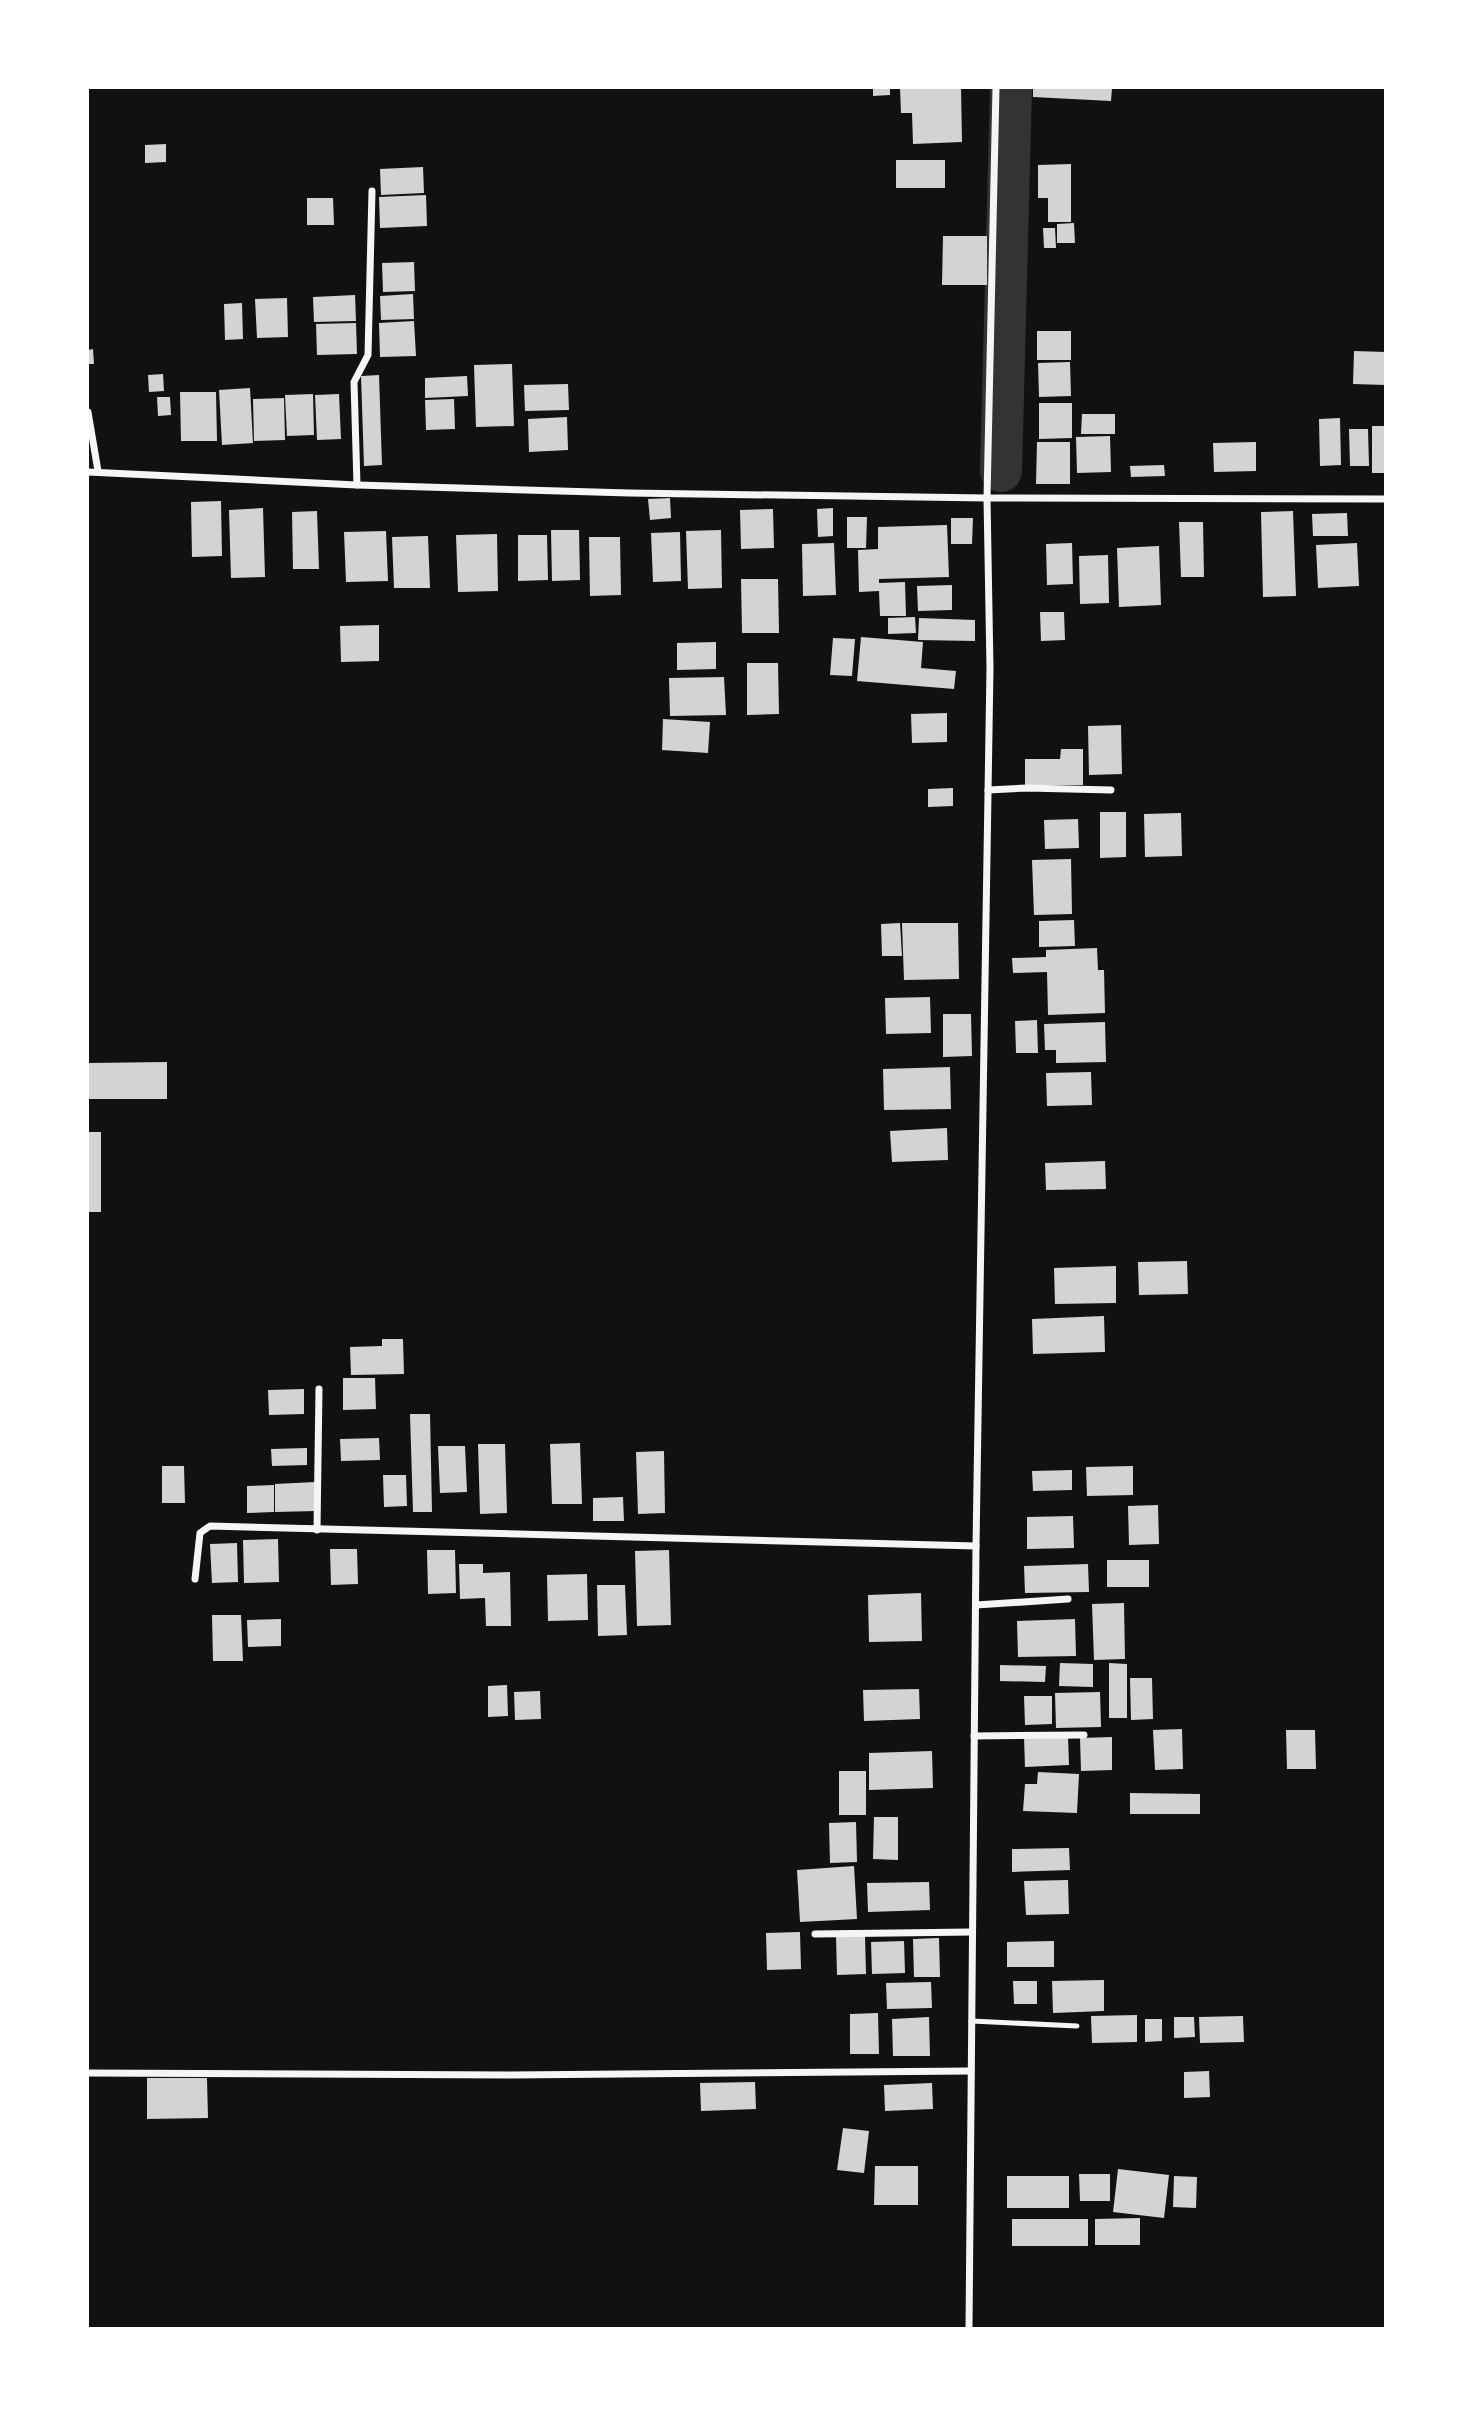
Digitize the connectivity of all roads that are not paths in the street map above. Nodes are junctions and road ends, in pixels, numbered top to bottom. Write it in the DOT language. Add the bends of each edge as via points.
graph roads {
  1 [pos="996,88"];
  2 [pos="372,191"];
  3 [pos="88,412"];
  4 [pos="98,471"];
  5 [pos="88,472"];
  6 [pos="357,485"];
  7 [pos="987,498"];
  8 [pos="1385,499"];
  9 [pos="988,790"];
  10 [pos="1111,790"];
  11 [pos="319,1389"];
  12 [pos="317,1530"];
  13 [pos="976,1546"];
  14 [pos="195,1578"];
  15 [pos="1068,1599"];
  16 [pos="976,1605"];
  17 [pos="1084,1735"];
  18 [pos="974,1736"];
  19 [pos="972,1932"];
  20 [pos="816,1934"];
  21 [pos="971,2021"];
  22 [pos="1077,2026"];
  23 [pos="971,2071"];
  24 [pos="88,2073"];
  25 [pos="970,2329"];
  1 -- 7 [label="street"];
  2 -- 6 [label="street" via="368,355 354,382"];
  3 -- 4 [label="street"];
  4 -- 5 [label="street"];
  4 -- 6 [label="street"];
  6 -- 7 [label="street"];
  7 -- 8 [label="street"];
  7 -- 9 [label="street"];
  9 -- 10 [label="street"];
  9 -- 13 [label="street"];
  11 -- 12 [label="street"];
  12 -- 13 [label="street"];
  12 -- 14 [label="street" via="204,1528"];
  13 -- 16 [label="street"];
  15 -- 16 [label="street"];
  16 -- 18 [label="street"];
  17 -- 18 [label="street"];
  18 -- 19 [label="street"];
  19 -- 20 [label="street"];
  19 -- 21 [label="street"];
  21 -- 22 [label="lane"];
  21 -- 23 [label="street"];
  23 -- 24 [label="street"];
  23 -- 25 [label="street"];
}
